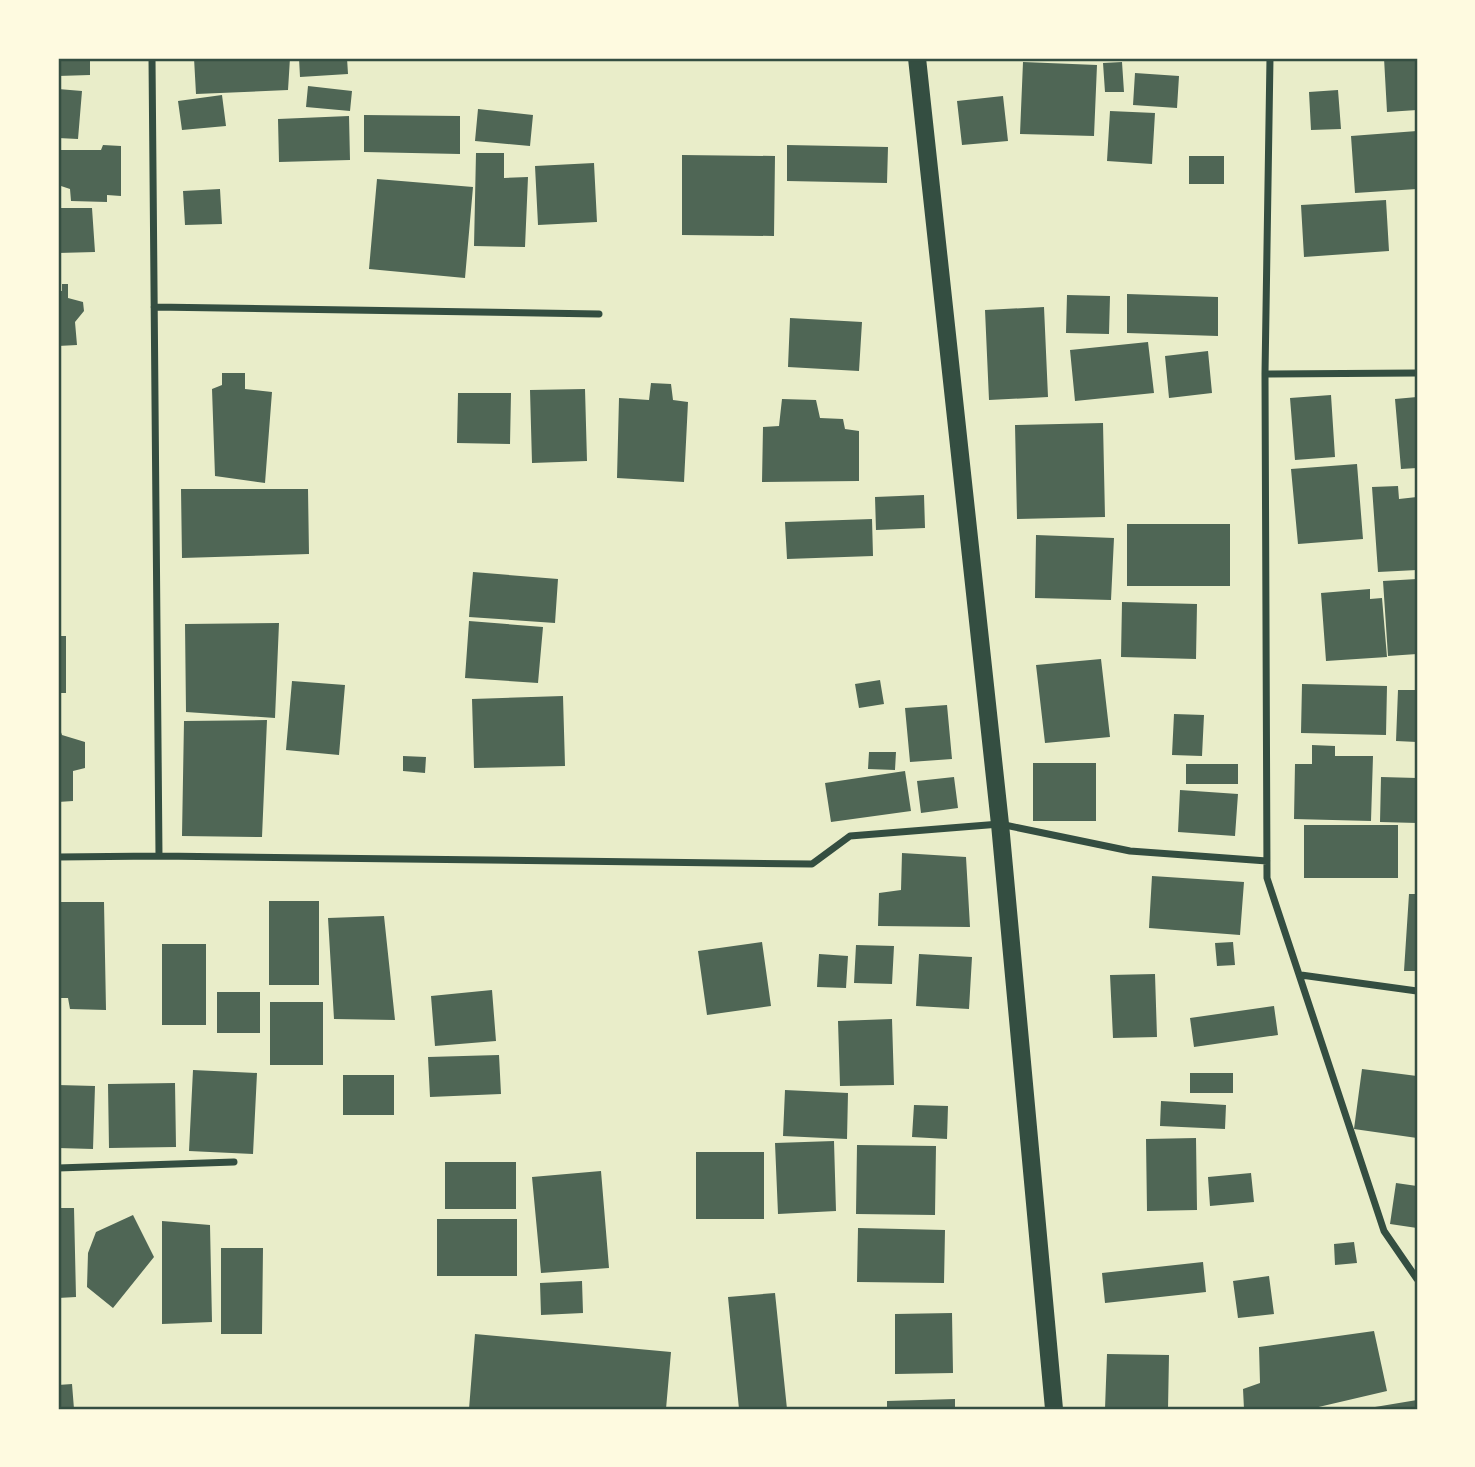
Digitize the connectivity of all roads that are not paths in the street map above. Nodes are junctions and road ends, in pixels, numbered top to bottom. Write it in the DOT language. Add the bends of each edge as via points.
graph roads {
  1 [pos="152,58"];
  2 [pos="917,58"];
  3 [pos="1270,58"];
  4 [pos="154,307"];
  5 [pos="599,314"];
  6 [pos="1417,373"];
  7 [pos="1265,374"];
  8 [pos="1000,824"];
  9 [pos="159,856"];
  10 [pos="58,857"];
  11 [pos="1267,861"];
  12 [pos="1301,975"];
  13 [pos="1417,991"];
  14 [pos="234,1162"];
  15 [pos="58,1168"];
  16 [pos="1417,1279"];
  17 [pos="1054,1409"];
  1 -- 4 [label="street"];
  2 -- 8 [label="main road"];
  3 -- 7 [label="street"];
  4 -- 5 [label="street"];
  4 -- 9 [label="street"];
  6 -- 7 [label="street"];
  7 -- 11 [label="street"];
  8 -- 9 [label="street" via="850,836 812,864"];
  8 -- 11 [label="street" via="1130,851"];
  8 -- 17 [label="main road"];
  9 -- 10 [label="street"];
  11 -- 12 [label="street" via="1267,878"];
  12 -- 13 [label="street"];
  12 -- 16 [label="street" via="1384,1231"];
  14 -- 15 [label="street"];
}
